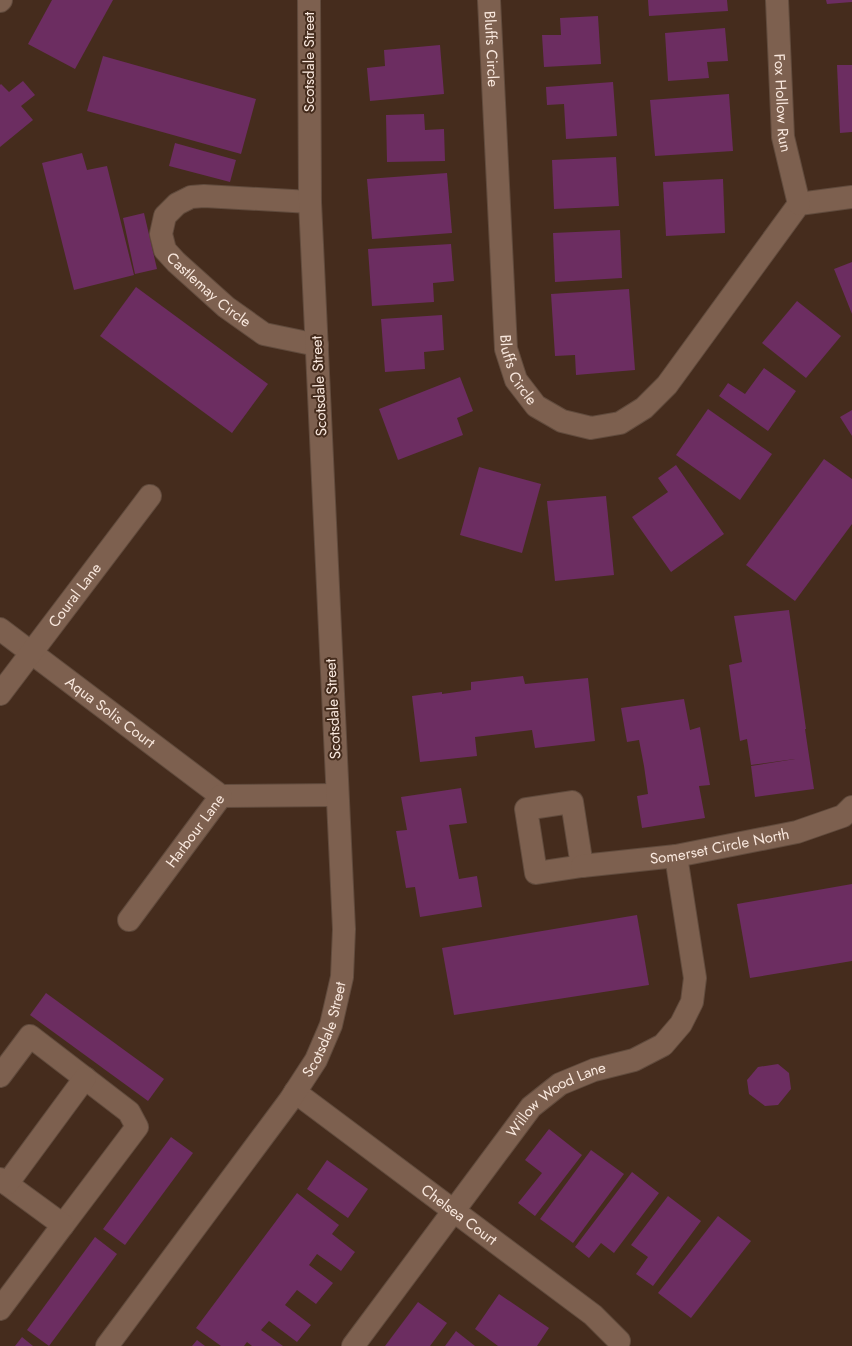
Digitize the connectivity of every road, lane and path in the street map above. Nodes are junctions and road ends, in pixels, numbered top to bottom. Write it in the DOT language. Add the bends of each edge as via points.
graph roads {
  1 [pos="309,0"];
  2 [pos="489,0"];
  3 [pos="777,0"];
  4 [pos="852,197"];
  5 [pos="310,202"];
  6 [pos="799,204"];
  7 [pos="317,345"];
  8 [pos="150,496"];
  9 [pos="0,629"];
  10 [pos="32,652"];
  11 [pos="0,694"];
  12 [pos="337,795"];
  13 [pos="221,796"];
  14 [pos="852,807"];
  15 [pos="676,856"];
  16 [pos="582,866"];
  17 [pos="130,920"];
  18 [pos="0,1076"];
  19 [pos="85,1078"];
  20 [pos="295,1092"];
  21 [pos="3,1181"];
  22 [pos="453,1211"];
  23 [pos="63,1225"];
  24 [pos="0,1309"];
  25 [pos="619,1341"];
  26 [pos="106,1346"];
  27 [pos="353,1346"];
  1 -- 5 [label="street, Scotsdale Street"];
  2 -- 6 [label="street, Bluffs Circle" via="506,349 516,380 536,406 562,421 591,428 620,423 644,408 667,385"];
  3 -- 6 [label="street, Fox Hollow Run" via="783,137"];
  4 -- 6 [label="street"];
  5 -- 7 [label="street, Scotsdale Street"];
  5 -- 7 [label="street, Castlemay Circle" via="191,197 177,204 165,216 161,234 165,250 226,307 264,334"];
  7 -- 12 [label="street, Scotsdale Street"];
  8 -- 10 [label="street, Coural Lane"];
  9 -- 10 [label="street, Aqua Solis Court"];
  10 -- 11 [label="street, Coural Lane"];
  10 -- 13 [label="street, Aqua Solis Court"];
  12 -- 13 [label="street, Harbour Lane"];
  12 -- 20 [label="street, Scotsdale Street" via="344,929 342,977 331,1025 316,1060"];
  13 -- 17 [label="street, Harbour Lane"];
  14 -- 15 [label="street, Somerset Circle North" via="842,816 797,832"];
  15 -- 16 [label="street, Somerset Circle North"];
  15 -- 22 [label="street, Willow Wood Lane" via="695,978 692,1002 681,1024 663,1045 634,1060 594,1070 560,1084 531,1108"];
  18 -- 19 [label="street" via="30,1036"];
  19 -- 21 [label="street"];
  19 -- 23 [label="street" via="129,1112 137,1127"];
  20 -- 22 [label="street, Chelsea Court"];
  20 -- 26 [label="street, Scotsdale Street"];
  21 -- 23 [label="street"];
  22 -- 25 [label="street, Chelsea Court" via="593,1315"];
  22 -- 27 [label="street, Willow Wood Lane"];
  23 -- 24 [label="street"];
}
